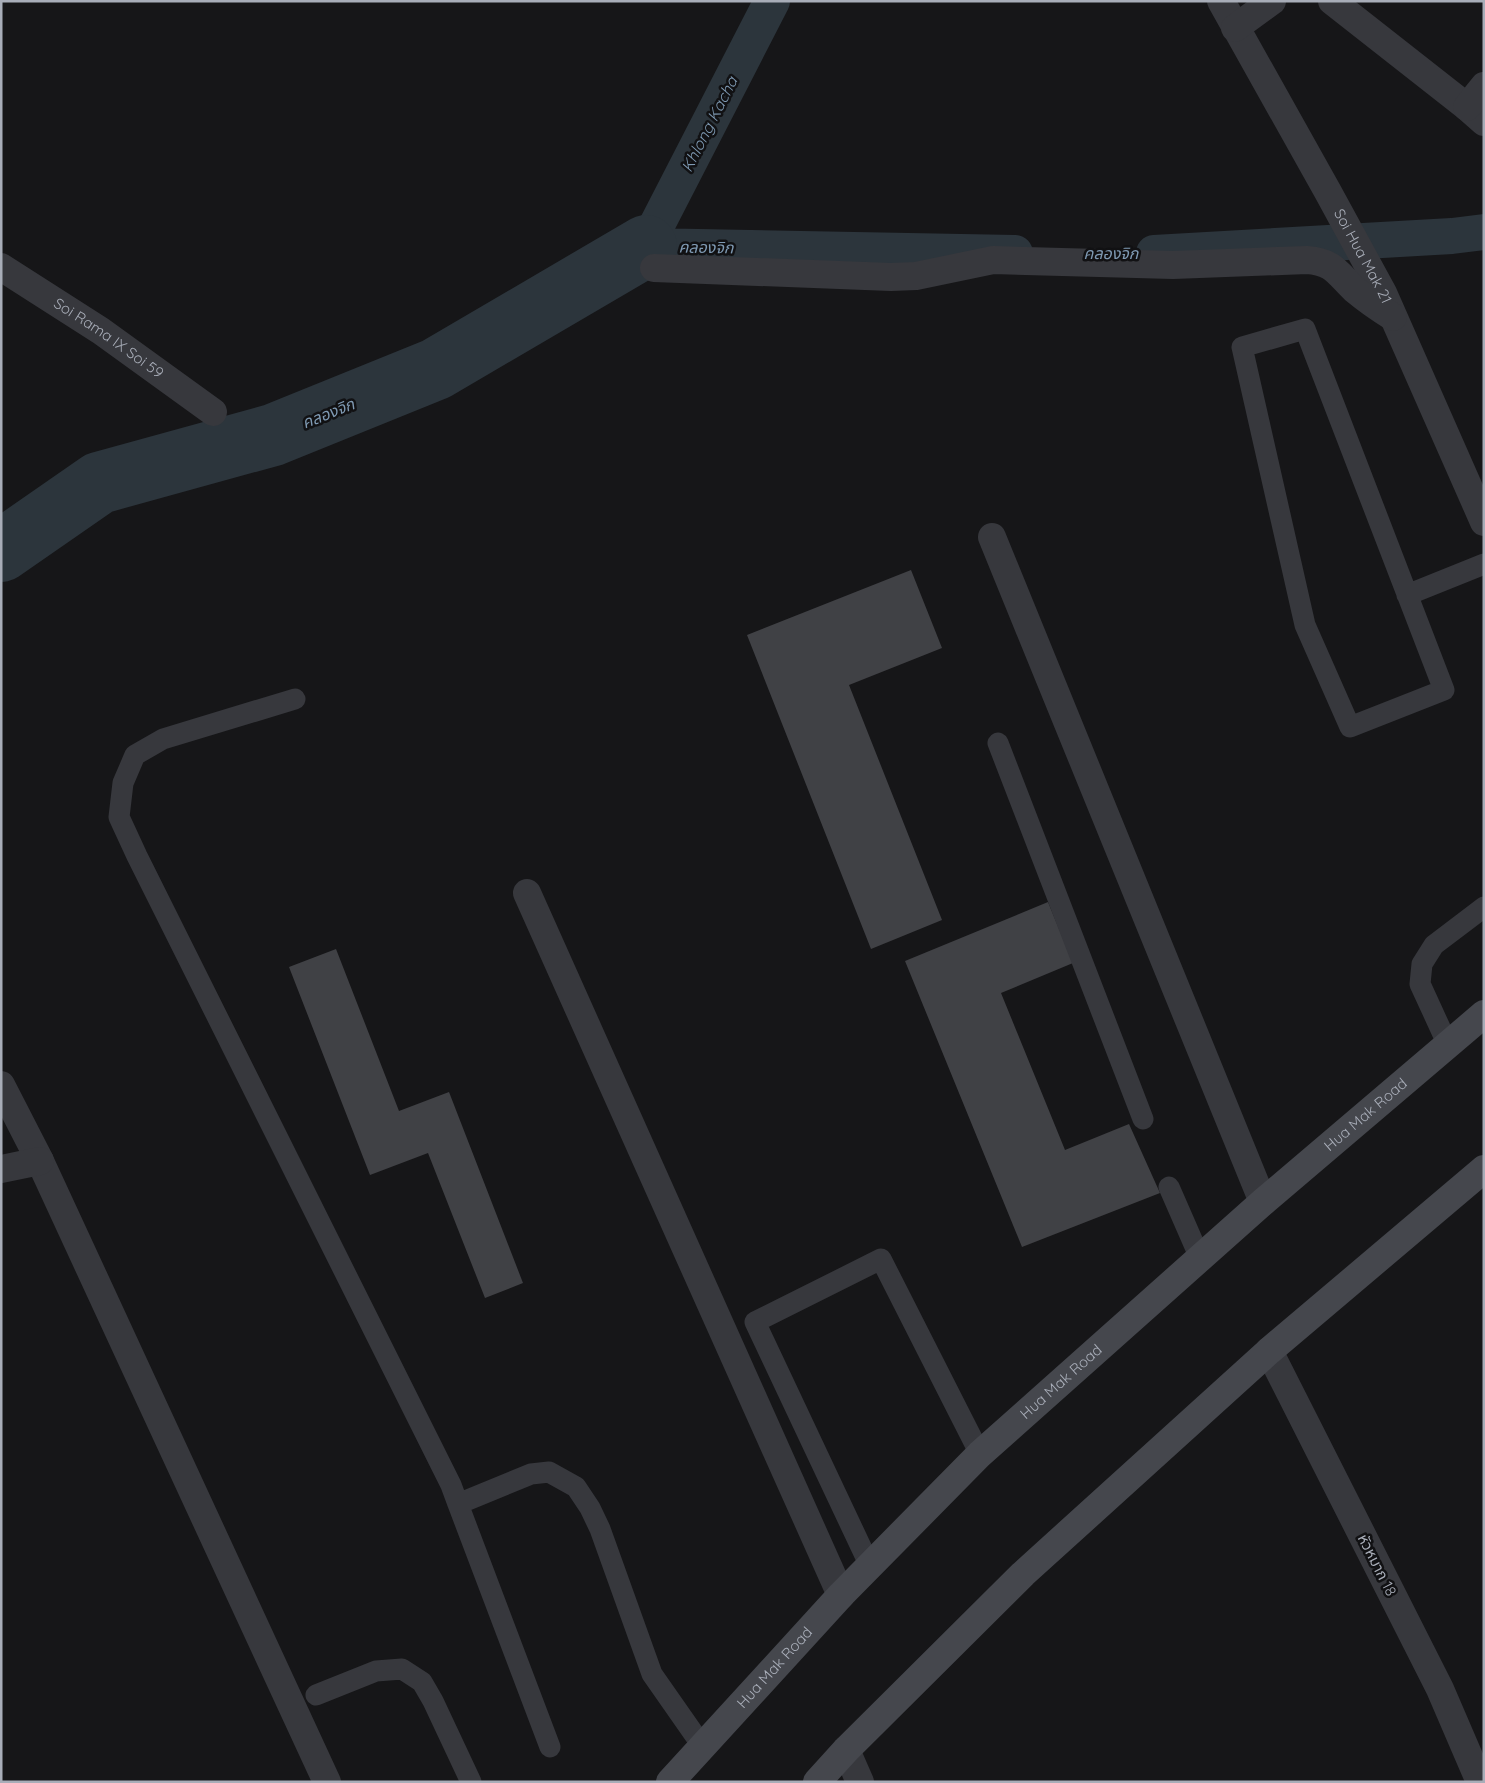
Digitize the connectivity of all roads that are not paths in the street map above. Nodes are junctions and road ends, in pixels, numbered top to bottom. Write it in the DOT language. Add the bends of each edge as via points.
graph roads {
  1 [pos="1221,1"];
  2 [pos="1272,1"];
  3 [pos="1332,1"];
  4 [pos="1235,28"];
  5 [pos="1484,86"];
  6 [pos="1475,114"];
  7 [pos="1,267"];
  8 [pos="654,268"];
  9 [pos="1388,305"];
  10 [pos="213,412"];
  11 [pos="1480,506"];
  12 [pos="992,537"];
  13 [pos="1484,564"];
  14 [pos="1407,594"];
  15 [pos="295,699"];
  16 [pos="998,743"];
  17 [pos="527,893"];
  18 [pos="1484,906"];
  19 [pos="1484,1014"];
  20 [pos="1448,1045"];
  21 [pos="1,1085"];
  22 [pos="1143,1119"];
  23 [pos="40,1161"];
  24 [pos="1,1169"];
  25 [pos="1484,1169"];
  26 [pos="1169,1187"];
  27 [pos="1263,1202"];
  28 [pos="1200,1258"];
  29 [pos="1269,1351"];
  30 [pos="980,1454"];
  31 [pos="458,1504"];
  32 [pos="870,1566"];
  33 [pos="841,1595"];
  34 [pos="316,1695"];
  35 [pos="550,1747"];
  36 [pos="703,1747"];
  37 [pos="846,1750"];
  38 [pos="327,1782"];
  39 [pos="471,1782"];
  40 [pos="670,1782"];
  41 [pos="817,1782"];
  42 [pos="860,1782"];
  43 [pos="1480,1782"];
  1 -- 4 [label="street, Soi Hua Mak 21"];
  2 -- 4 [label="street"];
  3 -- 6 [label="street"];
  4 -- 9 [label="street, Soi Hua Mak 21"];
  5 -- 6 [label="street"];
  7 -- 10 [label="street, Soi Rama IX Soi 59" via="101,331"];
  8 -- 9 [label="street" via="891,277 916,276 993,260 1173,265 1307,260 1321,261 1334,268 1372,304"];
  9 -- 11 [label="street, Soi Hua Mak 21"];
  12 -- 27 [label="street"];
  13 -- 14 [label="lane"];
  14 -- 14 [label="lane" via="1444,690 1350,727 1305,625 1242,346 1305,329"];
  15 -- 31 [label="lane" via="163,739 135,755 123,783 120,816"];
  16 -- 22 [label="lane"];
  17 -- 33 [label="street"];
  18 -- 20 [label="lane" via="1434,946 1422,964 1420,984"];
  19 -- 20 [label="main road, Hua Mak Road"];
  20 -- 27 [label="main road, Hua Mak Road"];
  21 -- 23 [label="street"];
  23 -- 24 [label="street"];
  23 -- 38 [label="street"];
  25 -- 29 [label="main road"];
  26 -- 28 [label="lane"];
  27 -- 28 [label="main road, Hua Mak Road"];
  28 -- 30 [label="main road, Hua Mak Road"];
  29 -- 37 [label="main road" via="1023,1574"];
  29 -- 43 [label="street, หัวหมาก 18" via="1440,1689"];
  30 -- 32 [label="main road, Hua Mak Road"];
  30 -- 32 [label="lane" via="881,1259 755,1322"];
  31 -- 35 [label="lane"];
  31 -- 36 [label="lane" via="531,1474 549,1472 576,1487 600,1529 652,1674"];
  32 -- 33 [label="main road, Hua Mak Road"];
  33 -- 36 [label="main road, Hua Mak Road"];
  34 -- 39 [label="lane" via="376,1671 402,1669 422,1682"];
  36 -- 40 [label="main road, Hua Mak Road"];
  37 -- 41 [label="main road"];
  37 -- 42 [label="street"];
}
